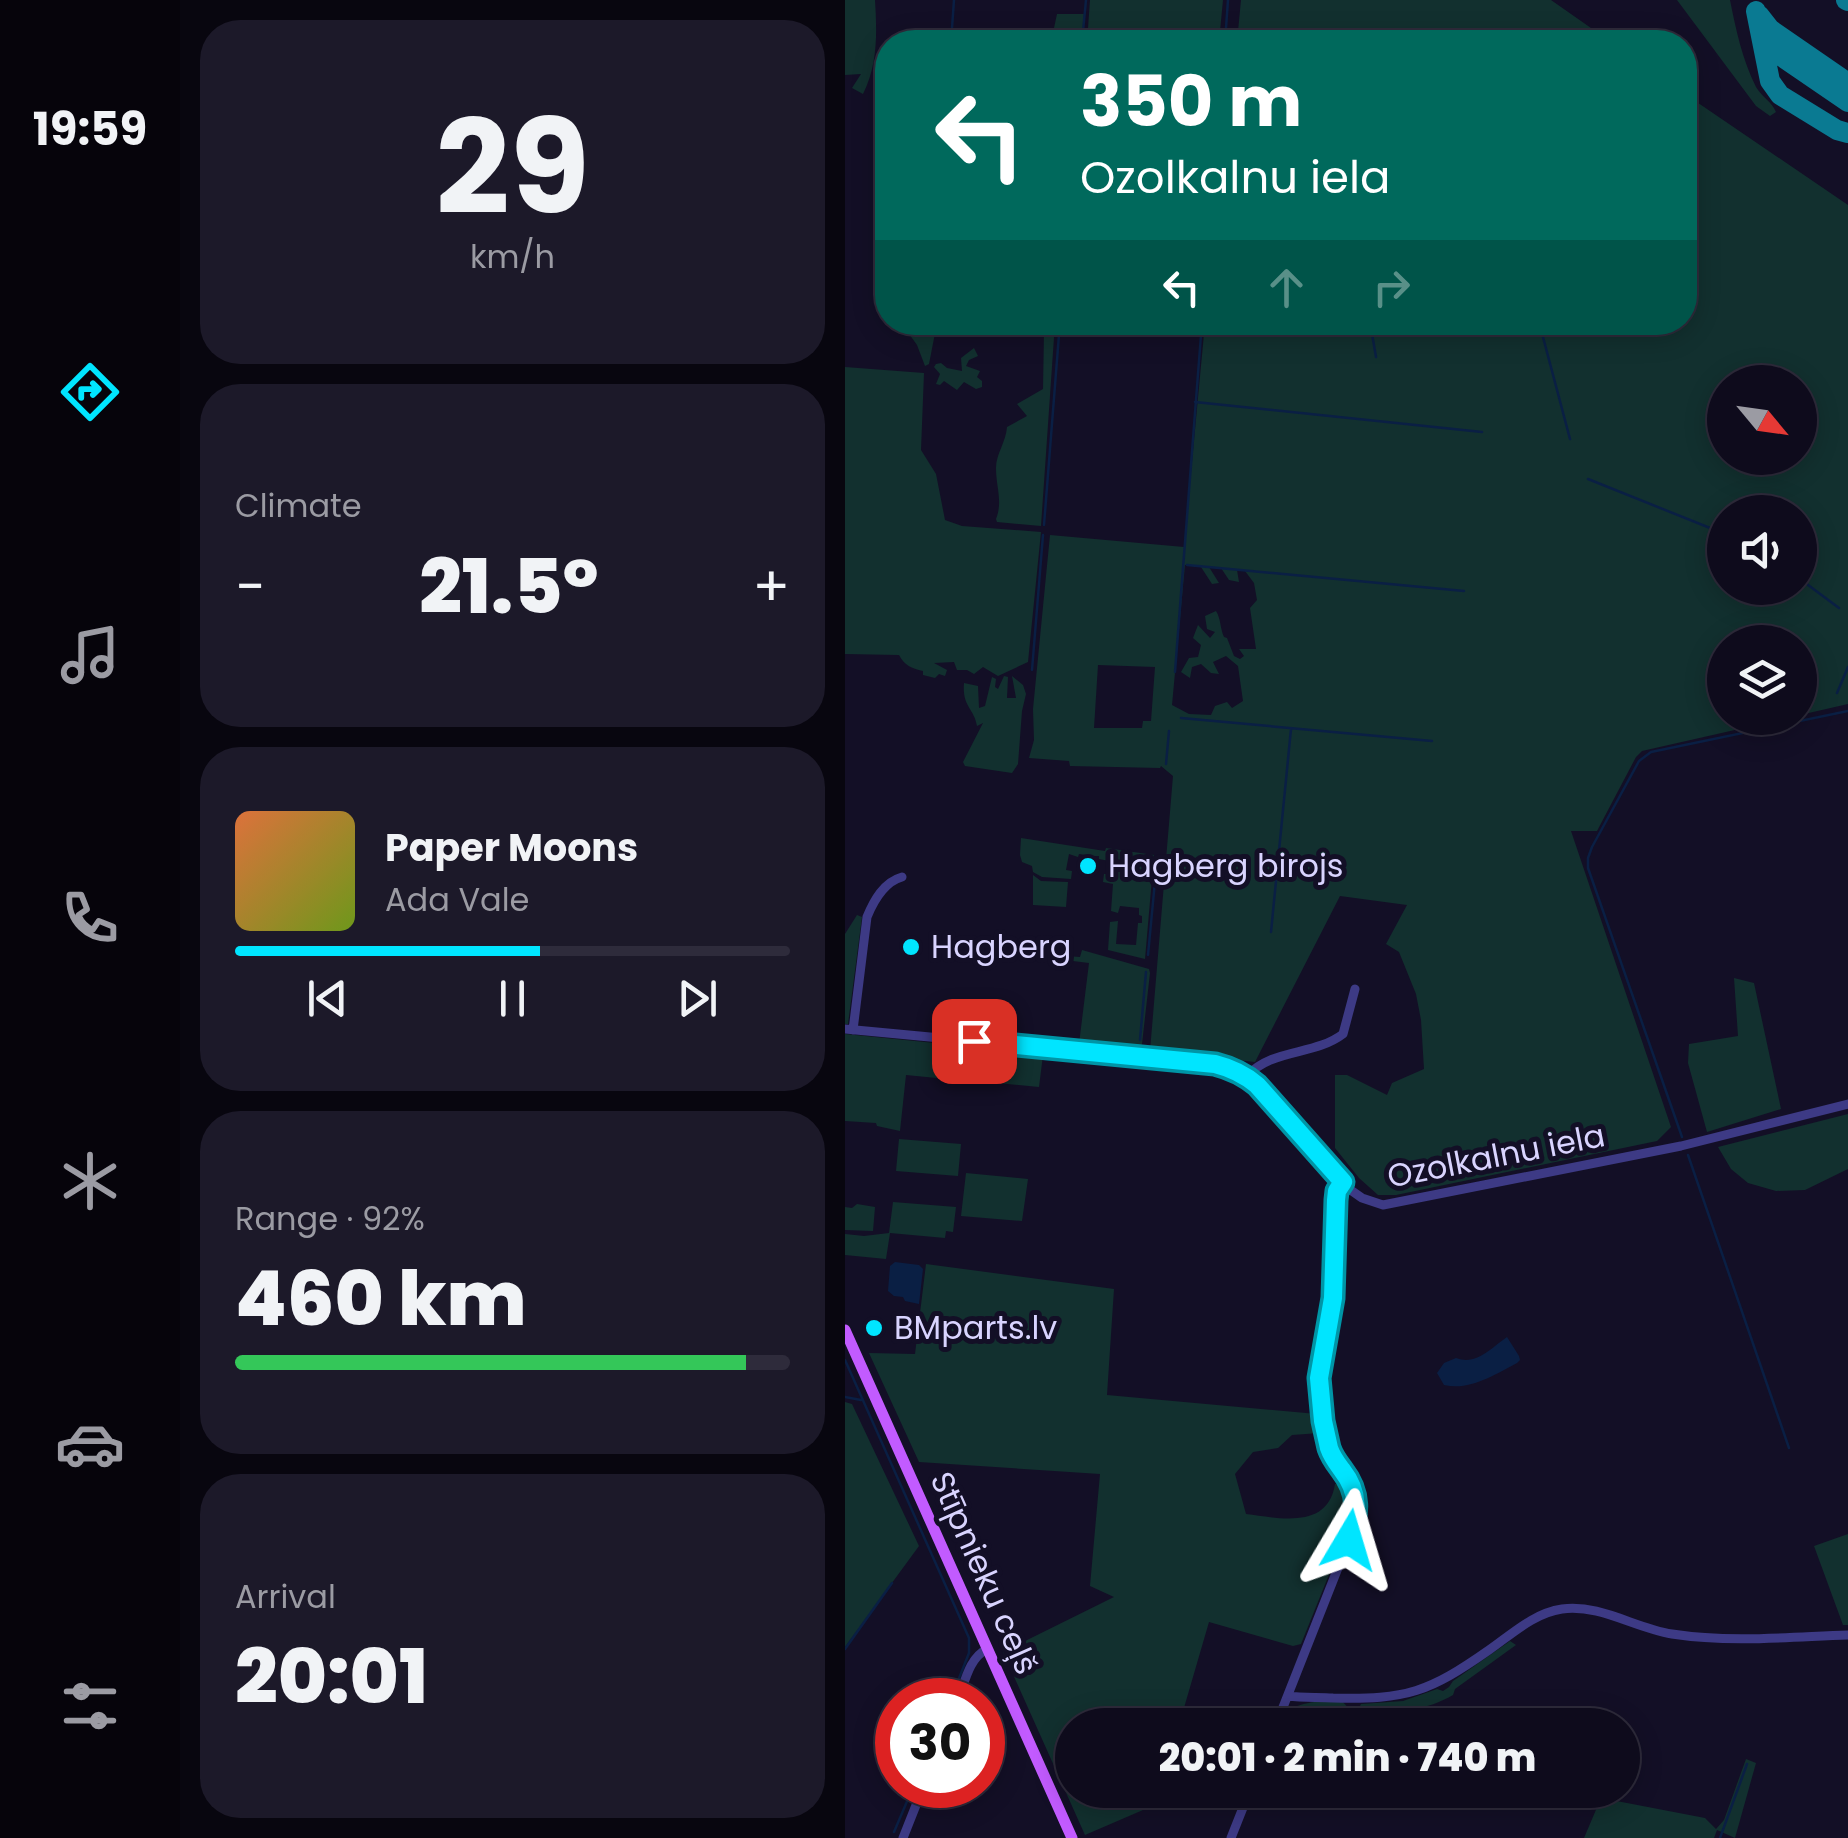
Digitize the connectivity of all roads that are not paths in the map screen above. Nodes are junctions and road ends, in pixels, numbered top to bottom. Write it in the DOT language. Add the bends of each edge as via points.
graph roads {
  1 [pos="903,877"];
  2 [pos="1355,989"];
  3 [pos="849,1029"];
  4 [pos="1247,1076"];
  5 [pos="1848,1104"];
  6 [pos="1343,1182"];
  7 [pos="845,1330"];
  8 [pos="1848,1635"];
  9 [pos="987,1649"];
  10 [pos="967,1678"];
  11 [pos="1288,1696"];
  12 [pos="1283,1708"];
  13 [pos="915,1808"];
  14 [pos="1244,1808"];
  15 [pos="903,1838"];
  16 [pos="1072,1838"];
  17 [pos="1231,1838"];
  1 -- 3 [label="street" via="891,880 867,916"];
  2 -- 4 [label="street" via="1343,1034 1321,1047 1261,1062"];
  3 -- 4 [label="street" via="1215,1064"];
  4 -- 6 [label="street, Ozolkalnu iela"];
  5 -- 6 [label="street, Ozolkalnu iela" via="1681,1146 1383,1206"];
  6 -- 11 [label="street" via="1319,1390 1329,1448 1354,1492 1357,1512"];
  7 -- 9 [label="main road, Stīpnieku ceļš"];
  8 -- 11 [label="street" via="1709,1638 1661,1632 1597,1610 1560,1609 1534,1618 1442,1681 1405,1695"];
  9 -- 10 [label="street"];
  9 -- 16 [label="main road, Stīpnieku ceļš"];
  11 -- 12 [label="street"];
  13 -- 15 [label="street"];
  14 -- 17 [label="street"];
}
